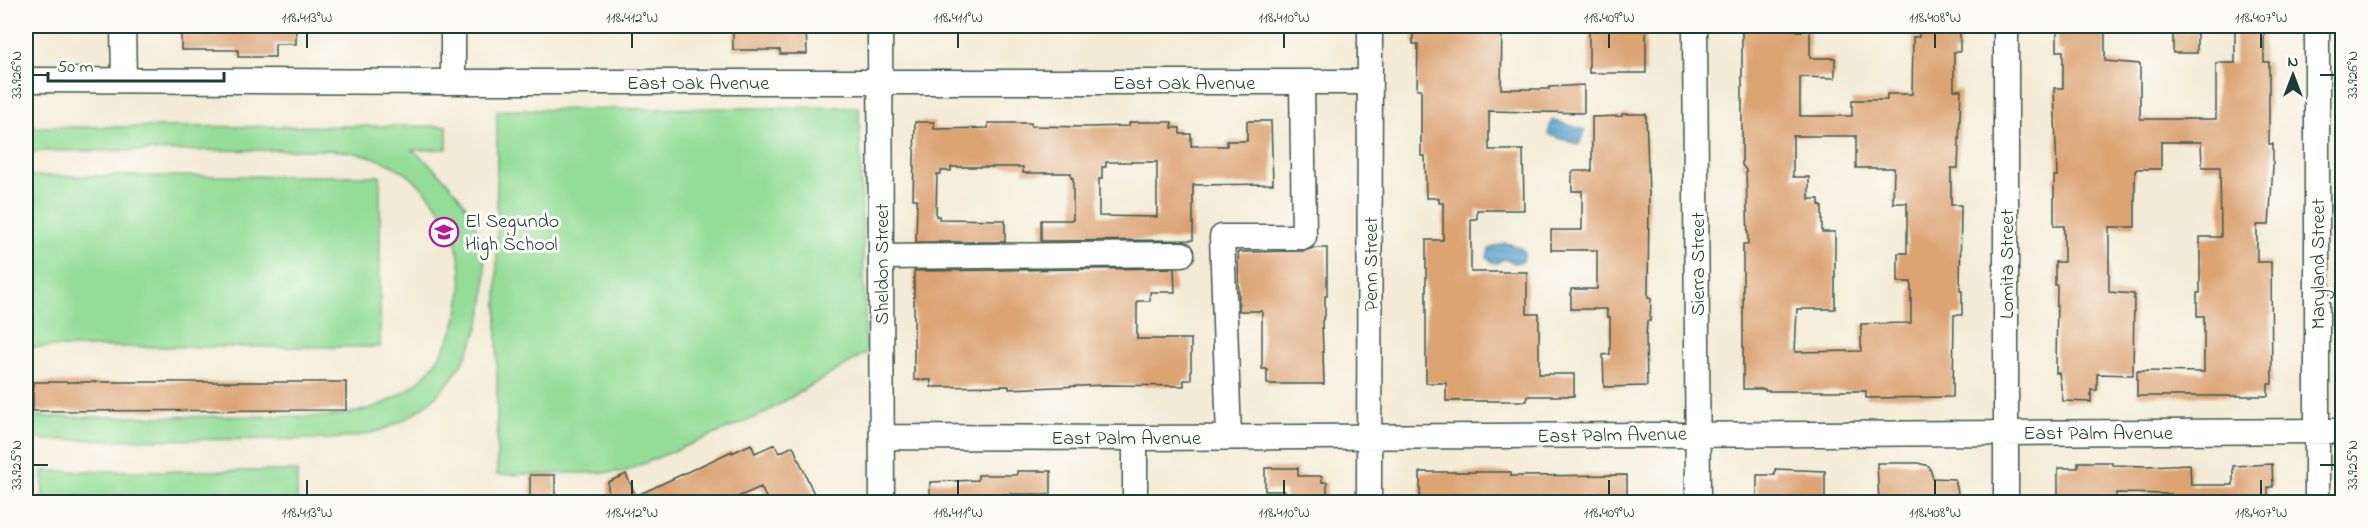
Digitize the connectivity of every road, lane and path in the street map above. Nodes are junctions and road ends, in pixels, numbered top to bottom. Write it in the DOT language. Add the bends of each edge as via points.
graph roads {
  1 [pos="123,26"];
  2 [pos="453,26"];
  3 [pos="880,26"];
  4 [pos="1370,26"];
  5 [pos="1695,26"];
  6 [pos="2006,26"];
  7 [pos="2317,26"];
  8 [pos="26,80"];
  9 [pos="124,80"];
  10 [pos="453,82"];
  11 [pos="881,82"];
  12 [pos="1302,82"];
  13 [pos="1370,82"];
  14 [pos="1182,254"];
  15 [pos="881,257"];
  16 [pos="2317,431"];
  17 [pos="2343,431"];
  18 [pos="2006,433"];
  19 [pos="1698,434"];
  20 [pos="882,437"];
  21 [pos="1229,437"];
  22 [pos="1369,437"];
  23 [pos="1135,438"];
  24 [pos="882,502"];
  25 [pos="1135,502"];
  26 [pos="1369,502"];
  27 [pos="1698,502"];
  28 [pos="2006,502"];
  29 [pos="2317,502"];
  1 -- 9 [label="street"];
  2 -- 10 [label="street"];
  3 -- 11 [label="street, Sheldon Street"];
  4 -- 13 [label="street, Penn Street"];
  5 -- 19 [label="street, Sierra Street"];
  6 -- 18 [label="street, Lomita Street"];
  7 -- 16 [label="street, Maryland Street"];
  8 -- 9 [label="street, East Oak Avenue"];
  9 -- 10 [label="street, East Oak Avenue"];
  10 -- 11 [label="street, East Oak Avenue"];
  11 -- 12 [label="street, East Oak Avenue"];
  11 -- 15 [label="street, Sheldon Street"];
  12 -- 13 [label="street, East Oak Avenue"];
  12 -- 21 [label="street" via="1304,237 1222,237"];
  13 -- 22 [label="street, Penn Street"];
  14 -- 15 [label="street"];
  15 -- 20 [label="street, Sheldon Street"];
  16 -- 17 [label="street, East Palm Avenue"];
  16 -- 18 [label="street, East Palm Avenue"];
  16 -- 29 [label="street, Maryland Street"];
  18 -- 19 [label="street, East Palm Avenue"];
  18 -- 28 [label="street, Lomita Street"];
  19 -- 22 [label="street, East Palm Avenue"];
  19 -- 27 [label="street, Sierra Street"];
  20 -- 23 [label="street, East Palm Avenue"];
  20 -- 24 [label="street, Sheldon Street"];
  21 -- 22 [label="street, East Palm Avenue"];
  21 -- 23 [label="street, East Palm Avenue"];
  22 -- 26 [label="street, Penn Street"];
  23 -- 25 [label="street"];
}
